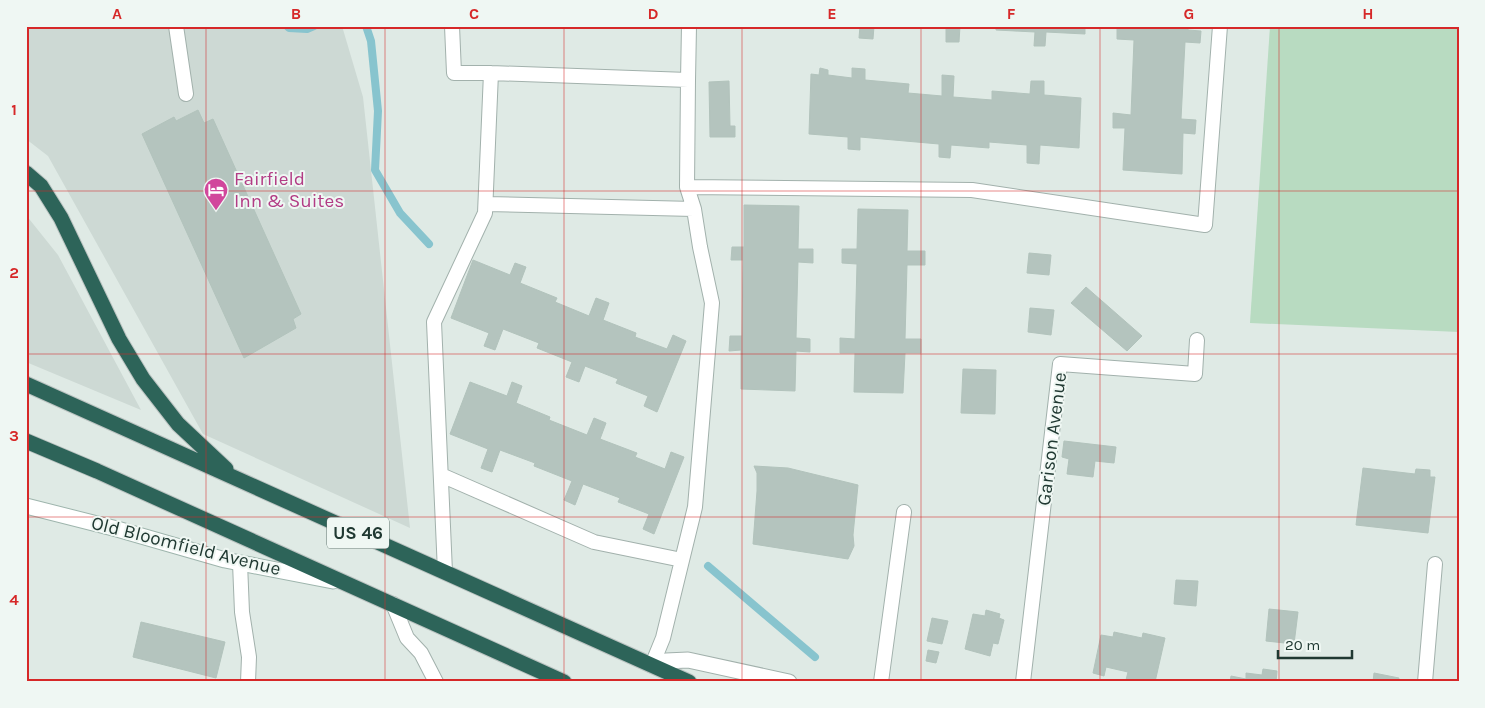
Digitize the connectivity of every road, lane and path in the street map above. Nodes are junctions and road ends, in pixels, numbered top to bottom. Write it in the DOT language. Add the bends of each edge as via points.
graph roads {
  1 [pos="176,26"];
  2 [pos="452,26"];
  3 [pos="689,26"];
  4 [pos="1220,26"];
  5 [pos="491,73"];
  6 [pos="688,80"];
  7 [pos="186,94"];
  8 [pos="26,173"];
  9 [pos="687,187"];
  10 [pos="486,204"];
  11 [pos="694,209"];
  12 [pos="1197,340"];
  13 [pos="26,384"];
  14 [pos="26,441"];
  15 [pos="441,475"];
  16 [pos="235,477"];
  17 [pos="26,506"];
  18 [pos="904,512"];
  19 [pos="682,560"];
  20 [pos="240,563"];
  21 [pos="1435,564"];
  22 [pos="445,572"];
  23 [pos="347,583"];
  24 [pos="393,604"];
  25 [pos="652,665"];
  26 [pos="248,682"];
  27 [pos="436,682"];
  28 [pos="564,682"];
  29 [pos="689,682"];
  30 [pos="789,682"];
  31 [pos="881,682"];
  32 [pos="1023,682"];
  33 [pos="1425,682"];
  1 -- 7 [label="lane"];
  2 -- 5 [label="lane" via="454,73"];
  3 -- 6 [label="lane"];
  4 -- 9 [label="lane" via="1206,225 972,190"];
  5 -- 6 [label="lane"];
  5 -- 10 [label="lane"];
  6 -- 9 [label="lane"];
  8 -- 16 [label="highway" via="41,186 61,218 119,339 143,379 178,424"];
  9 -- 11 [label="lane"];
  10 -- 11 [label="lane"];
  10 -- 15 [label="lane" via="485,213 434,322"];
  11 -- 19 [label="lane" via="712,302 695,507"];
  12 -- 32 [label="lane, Garison Avenue" via="1195,374 1060,364"];
  13 -- 16 [label="highway, US 46"];
  14 -- 23 [label="highway, US 46"];
  15 -- 19 [label="lane" via="594,542"];
  15 -- 22 [label="lane"];
  16 -- 22 [label="highway, US 46"];
  17 -- 20 [label="street, Old Bloomfield Avenue"];
  18 -- 31 [label="lane"];
  19 -- 25 [label="lane" via="663,638"];
  20 -- 23 [label="street, Old Bloomfield Avenue"];
  20 -- 26 [label="lane" via="242,612 249,657"];
  21 -- 33 [label="lane"];
  22 -- 25 [label="highway, US 46"];
  23 -- 24 [label="highway, US 46"];
  24 -- 27 [label="lane" via="407,638 421,653"];
  24 -- 28 [label="highway, US 46"];
  25 -- 29 [label="highway, US 46"];
  25 -- 30 [label="street" via="688,660"];
}
